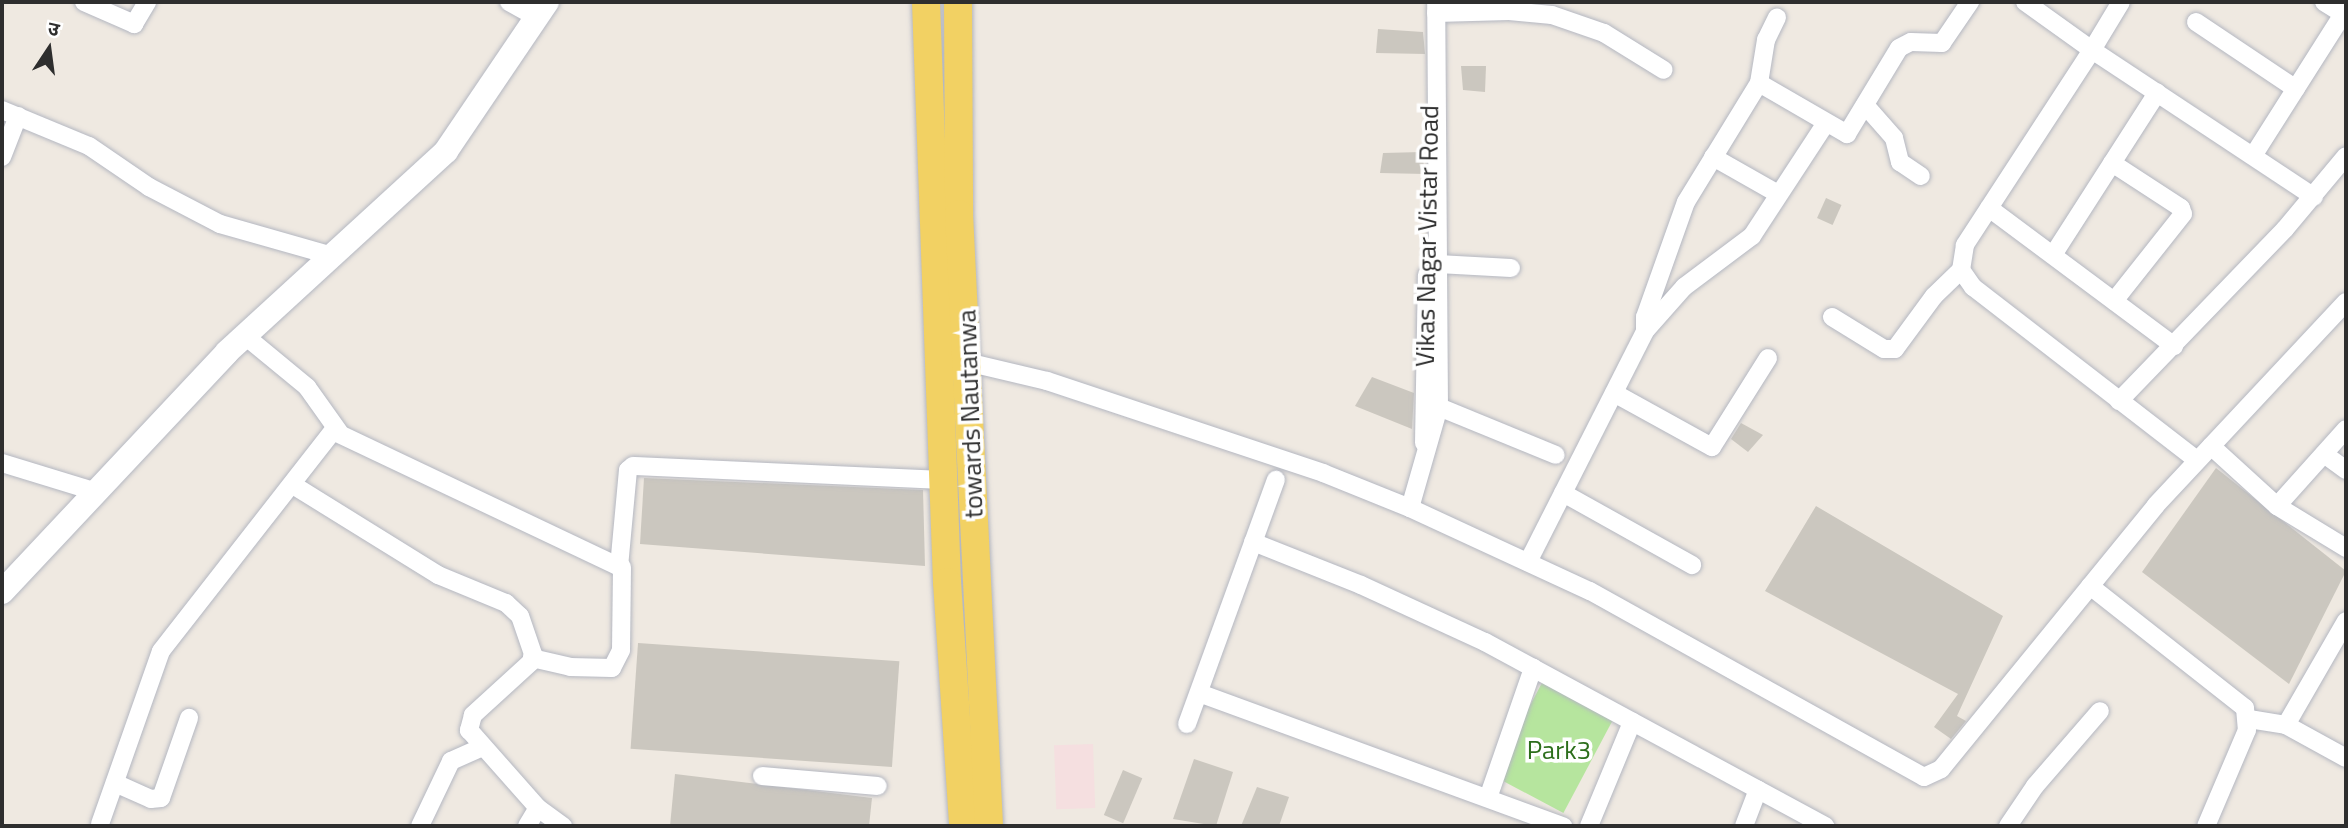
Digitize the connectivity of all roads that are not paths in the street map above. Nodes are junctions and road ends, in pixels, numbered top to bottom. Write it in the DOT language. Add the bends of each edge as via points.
graph roads {
  1 [pos="84,2"];
  2 [pos="147,2"];
  3 [pos="509,2"];
  4 [pos="926,2"];
  5 [pos="958,2"];
  6 [pos="1970,2"];
  7 [pos="2025,2"];
  8 [pos="2121,2"];
  9 [pos="2324,2"];
  10 [pos="1435,6"];
  11 [pos="1512,6"];
  12 [pos="542,10"];
  13 [pos="2345,15"];
  14 [pos="1777,17"];
  15 [pos="2196,22"];
  16 [pos="2092,50"];
  17 [pos="1664,71"];
  18 [pos="1759,83"];
  19 [pos="2296,89"];
  20 [pos="2157,93"];
  21 [pos="1866,105"];
  22 [pos="10,113"];
  23 [pos="1826,123"];
  24 [pos="2253,156"];
  25 [pos="2346,156"];
  26 [pos="2,157"];
  27 [pos="1713,157"];
  28 [pos="2112,163"];
  29 [pos="1921,176"];
  30 [pos="1778,194"];
  31 [pos="2314,197"];
  32 [pos="1989,208"];
  33 [pos="329,255"];
  34 [pos="2053,255"];
  35 [pos="1438,264"];
  36 [pos="1511,268"];
  37 [pos="1961,270"];
  38 [pos="2114,301"];
  39 [pos="2346,302"];
  40 [pos="1832,317"];
  41 [pos="1645,331"];
  42 [pos="244,335"];
  43 [pos="2174,346"];
  44 [pos="1768,358"];
  45 [pos="967,362"];
  46 [pos="1614,393"];
  47 [pos="2119,401"];
  48 [pos="1439,407"];
  49 [pos="2346,429"];
  50 [pos="339,432"];
  51 [pos="2211,446"];
  52 [pos="2324,454"];
  53 [pos="1556,455"];
  54 [pos="2197,460"];
  55 [pos="2,463"];
  56 [pos="2346,470"];
  57 [pos="1423,471"];
  58 [pos="945,480"];
  59 [pos="1276,480"];
  60 [pos="293,485"];
  61 [pos="97,492"];
  62 [pos="1563,493"];
  63 [pos="2277,506"];
  64 [pos="1410,508"];
  65 [pos="1254,542"];
  66 [pos="2346,548"];
  67 [pos="1528,562"];
  68 [pos="1692,565"];
  69 [pos="622,567"];
  70 [pos="2090,586"];
  71 [pos="2,592"];
  72 [pos="2346,621"];
  73 [pos="533,658"];
  74 [pos="1533,668"];
  75 [pos="1199,693"];
  76 [pos="2100,710"];
  77 [pos="189,718"];
  78 [pos="2249,719"];
  79 [pos="1632,722"];
  80 [pos="1187,724"];
  81 [pos="2286,725"];
  82 [pos="480,748"];
  83 [pos="2346,758"];
  84 [pos="762,776"];
  85 [pos="115,783"];
  86 [pos="878,786"];
  87 [pos="1758,790"];
  88 [pos="1488,798"];
  89 [pos="538,808"];
  90 [pos="1538,822"];
  91 [pos="100,824"];
  92 [pos="420,826"];
  93 [pos="527,826"];
  94 [pos="563,826"];
  95 [pos="963,826"];
  96 [pos="989,826"];
  97 [pos="1563,826"];
  98 [pos="1589,826"];
  99 [pos="1744,826"];
  100 [pos="1825,826"];
  101 [pos="2008,826"];
  102 [pos="2206,826"];
  1 -- 2 [label="street" via="134,24"];
  3 -- 12 [label="street"];
  4 -- 58 [label="main road"];
  5 -- 45 [label="main road, towards Nautanwa" via="959,214"];
  6 -- 21 [label="street" via="1942,43 1911,41 1899,48"];
  7 -- 16 [label="street"];
  8 -- 16 [label="street"];
  9 -- 13 [label="street"];
  10 -- 11 [label="street"];
  10 -- 35 [label="street"];
  10 -- 57 [label="street, Vikas Nagar Vistar Road"];
  11 -- 17 [label="street" via="1576,22"];
  12 -- 33 [label="street" via="446,151"];
  13 -- 19 [label="street"];
  14 -- 18 [label="street" via="1766,40"];
  15 -- 19 [label="street"];
  16 -- 20 [label="street"];
  16 -- 32 [label="street"];
  18 -- 23 [label="street"];
  18 -- 27 [label="street"];
  19 -- 24 [label="street"];
  20 -- 24 [label="street"];
  20 -- 28 [label="street"];
  21 -- 23 [label="street" via="1849,133"];
  21 -- 29 [label="street" via="1894,138 1900,162"];
  22 -- 26 [label="street"];
  22 -- 33 [label="street" via="89,146 149,187 220,224"];
  23 -- 30 [label="street"];
  24 -- 31 [label="street"];
  25 -- 31 [label="street"];
  27 -- 30 [label="street"];
  27 -- 41 [label="street" via="1686,202 1645,317"];
  28 -- 34 [label="street"];
  28 -- 38 [label="street" via="2181,208 2183,214"];
  30 -- 41 [label="street" via="1752,236 1684,287"];
  31 -- 43 [label="street"];
  32 -- 34 [label="street"];
  32 -- 37 [label="street" via="1965,245"];
  33 -- 42 [label="street"];
  34 -- 38 [label="street"];
  35 -- 36 [label="street"];
  35 -- 48 [label="street"];
  37 -- 40 [label="street" via="1934,296 1895,349 1884,349"];
  37 -- 47 [label="street" via="1973,288"];
  38 -- 43 [label="street"];
  39 -- 51 [label="street"];
  41 -- 46 [label="street"];
  42 -- 50 [label="street" via="307,387"];
  42 -- 61 [label="street"];
  43 -- 47 [label="street"];
  44 -- 46 [label="street" via="1710,448"];
  45 -- 64 [label="street" via="1047,381 1323,473"];
  45 -- 96 [label="main road, towards Nautanwa"];
  46 -- 62 [label="street"];
  47 -- 54 [label="street"];
  48 -- 53 [label="street"];
  48 -- 57 [label="street"];
  49 -- 52 [label="street"];
  50 -- 60 [label="street" via="328,435"];
  50 -- 69 [label="street"];
  51 -- 54 [label="street"];
  51 -- 63 [label="street"];
  52 -- 56 [label="street"];
  52 -- 63 [label="street"];
  54 -- 70 [label="street"];
  55 -- 61 [label="street"];
  57 -- 64 [label="street"];
  58 -- 69 [label="street" via="633,466 628,470"];
  58 -- 95 [label="main road"];
  59 -- 65 [label="street"];
  60 -- 73 [label="street" via="438,575 516,610"];
  60 -- 85 [label="street" via="161,651"];
  61 -- 71 [label="street"];
  62 -- 67 [label="street"];
  62 -- 68 [label="street"];
  63 -- 66 [label="street"];
  64 -- 67 [label="street"];
  65 -- 74 [label="street" via="1418,610"];
  65 -- 75 [label="street"];
  67 -- 70 [label="street" via="1590,591 1924,777 1941,769"];
  69 -- 73 [label="street" via="621,650 612,668 570,667"];
  70 -- 78 [label="street" via="2245,708"];
  72 -- 81 [label="street"];
  73 -- 82 [label="street" via="473,715 469,730"];
  74 -- 79 [label="street"];
  74 -- 88 [label="street"];
  75 -- 80 [label="street"];
  75 -- 88 [label="street"];
  76 -- 101 [label="street" via="2035,786"];
  77 -- 85 [label="street" via="161,798 152,799"];
  78 -- 81 [label="street"];
  78 -- 102 [label="street"];
  79 -- 87 [label="street"];
  79 -- 98 [label="street"];
  81 -- 83 [label="street"];
  82 -- 89 [label="street"];
  82 -- 92 [label="street" via="451,761"];
  84 -- 86 [label="street"];
  85 -- 91 [label="street"];
  87 -- 99 [label="street"];
  87 -- 100 [label="street"];
  88 -- 90 [label="street"];
  89 -- 93 [label="street"];
  89 -- 94 [label="street"];
  90 -- 97 [label="street"];
}
